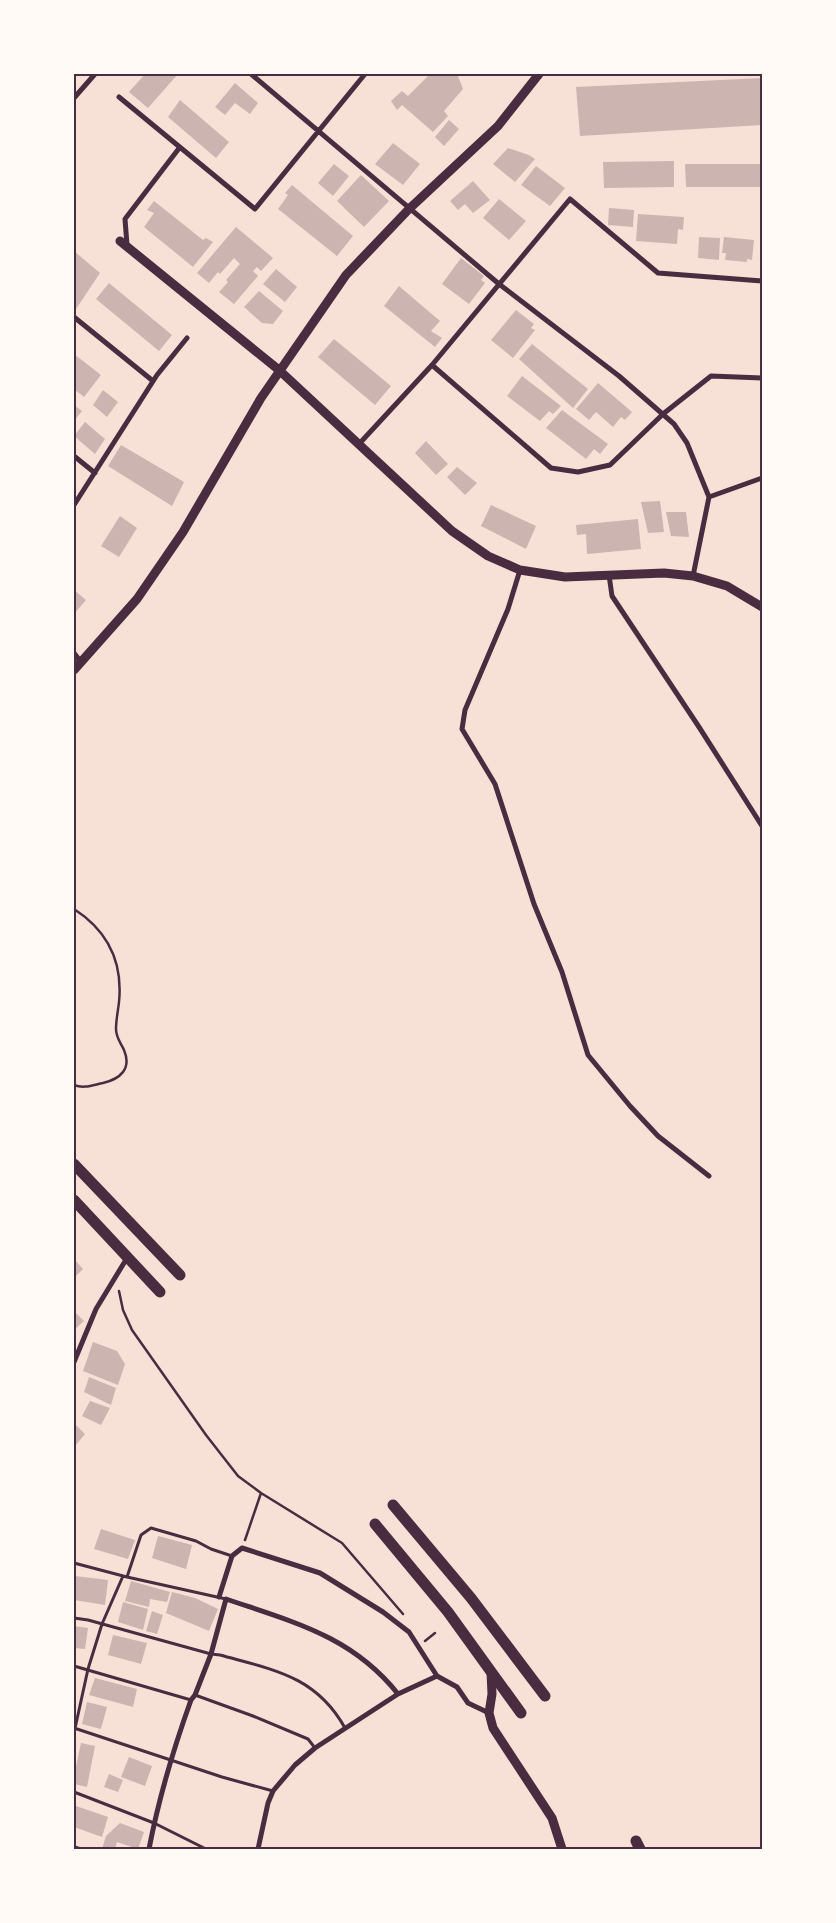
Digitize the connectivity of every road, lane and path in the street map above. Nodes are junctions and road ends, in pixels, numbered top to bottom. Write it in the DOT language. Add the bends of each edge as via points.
graph roads {
  1 [pos="95,74"];
  2 [pos="251,74"];
  3 [pos="365,74"];
  4 [pos="539,74"];
  5 [pos="119,97"];
  6 [pos="74,98"];
  7 [pos="319,132"];
  8 [pos="180,147"];
  9 [pos="409,209"];
  10 [pos="120,241"];
  11 [pos="127,248"];
  12 [pos="762,281"];
  13 [pos="499,284"];
  14 [pos="74,317"];
  15 [pos="187,338"];
  16 [pos="432,365"];
  17 [pos="279,370"];
  18 [pos="762,378"];
  19 [pos="153,381"];
  20 [pos="662,414"];
  21 [pos="359,444"];
  22 [pos="74,456"];
  23 [pos="95,473"];
  24 [pos="762,478"];
  25 [pos="709,497"];
  26 [pos="74,506"];
  27 [pos="520,570"];
  28 [pos="609,575"];
  29 [pos="693,576"];
  30 [pos="762,607"];
  31 [pos="74,653"];
  32 [pos="81,662"];
  33 [pos="74,670"];
  34 [pos="762,826"];
  35 [pos="74,909"];
  36 [pos="74,1085"];
  37 [pos="74,1164"];
  38 [pos="709,1176"];
  39 [pos="74,1200"];
  40 [pos="127,1257"];
  41 [pos="180,1275"];
  42 [pos="116,1276"];
  43 [pos="160,1292"];
  44 [pos="74,1362"];
  45 [pos="261,1493"];
  46 [pos="393,1505"];
  47 [pos="375,1524"];
  48 [pos="242,1548"];
  49 [pos="232,1556"];
  50 [pos="74,1563"];
  51 [pos="123,1576"];
  52 [pos="127,1577"];
  53 [pos="220,1597"];
  54 [pos="226,1599"];
  55 [pos="74,1618"];
  56 [pos="407,1620"];
  57 [pos="102,1624"];
  58 [pos="436,1634"];
  59 [pos="424,1642"];
  60 [pos="211,1654"];
  61 [pos="74,1666"];
  62 [pos="88,1669"];
  63 [pos="490,1669"];
  64 [pos="437,1676"];
  65 [pos="398,1694"];
  66 [pos="195,1695"];
  67 [pos="546,1696"];
  68 [pos="191,1700"];
  69 [pos="489,1713"];
  70 [pos="521,1713"];
  71 [pos="74,1728"];
  72 [pos="346,1729"];
  73 [pos="74,1733"];
  74 [pos="315,1748"];
  75 [pos="170,1759"];
  76 [pos="273,1791"];
  77 [pos="74,1792"];
  78 [pos="154,1823"];
  79 [pos="74,1848"];
  80 [pos="78,1849"];
  81 [pos="149,1849"];
  82 [pos="206,1849"];
  83 [pos="258,1849"];
  84 [pos="562,1849"];
  1 -- 6 [label="street"];
  2 -- 7 [label="street"];
  3 -- 7 [label="street"];
  4 -- 9 [label="street" via="498,126"];
  5 -- 8 [label="street"];
  7 -- 8 [label="street" via="255,209"];
  7 -- 9 [label="street"];
  8 -- 11 [label="street" via="126,219"];
  9 -- 13 [label="street"];
  9 -- 17 [label="street" via="346,275"];
  10 -- 11 [label="street"];
  11 -- 17 [label="street"];
  12 -- 13 [label="street" via="658,273 570,199"];
  13 -- 16 [label="street"];
  13 -- 20 [label="street" via="619,376"];
  14 -- 19 [label="street"];
  15 -- 19 [label="street"];
  16 -- 20 [label="street" via="551,468 578,472 610,465"];
  16 -- 21 [label="street"];
  17 -- 21 [label="street"];
  17 -- 32 [label="street" via="173,547 137,599"];
  18 -- 20 [label="street" via="712,376"];
  19 -- 23 [label="street"];
  20 -- 25 [label="street" via="674,424 687,443"];
  21 -- 27 [label="street" via="452,531 488,556"];
  22 -- 23 [label="street"];
  23 -- 26 [label="street"];
  24 -- 25 [label="street"];
  25 -- 29 [label="street"];
  27 -- 28 [label="street" via="565,577"];
  27 -- 38 [label="street" via="508,609 466,710 462,729 495,784 588,1055 658,1136"];
  28 -- 29 [label="street" via="664,573"];
  28 -- 34 [label="street" via="612,596"];
  29 -- 30 [label="street" via="727,586"];
  31 -- 32 [label="street"];
  32 -- 33 [label="street"];
  35 -- 36 [label="path" via="100,929 116,960 120,975 116,1032 126,1063 116,1080 83,1088"];
  37 -- 41 [label="highway"];
  39 -- 40 [label="highway"];
  40 -- 42 [label="street"];
  40 -- 43 [label="highway"];
  42 -- 44 [label="street" via="96,1309"];
  42 -- 45 [label="path" via="123,1310 132,1330 238,1476"];
  45 -- 48 [label="path"];
  45 -- 56 [label="path" via="342,1544"];
  46 -- 67 [label="highway" via="471,1598"];
  47 -- 63 [label="highway" via="448,1612"];
  48 -- 49 [label="street"];
  48 -- 64 [label="street" via="320,1573 383,1612 409,1632"];
  49 -- 52 [label="lane" via="151,1528 141,1535"];
  49 -- 53 [label="street"];
  50 -- 51 [label="lane"];
  51 -- 52 [label="lane"];
  51 -- 57 [label="lane"];
  52 -- 53 [label="lane"];
  53 -- 54 [label="lane"];
  54 -- 60 [label="street"];
  54 -- 65 [label="street" via="311,1628 361,1656"];
  55 -- 57 [label="lane"];
  57 -- 60 [label="lane"];
  57 -- 62 [label="lane"];
  58 -- 59 [label="path"];
  60 -- 66 [label="street"];
  60 -- 72 [label="lane" via="275,1670 313,1688 337,1713"];
  61 -- 62 [label="lane"];
  62 -- 68 [label="lane"];
  62 -- 71 [label="lane"];
  63 -- 69 [label="street" via="492,1694"];
  63 -- 70 [label="highway"];
  64 -- 65 [label="street"];
  64 -- 69 [label="street" via="457,1687 468,1703"];
  65 -- 72 [label="street"];
  66 -- 68 [label="street"];
  66 -- 74 [label="lane" via="308,1740"];
  68 -- 75 [label="street"];
  69 -- 84 [label="street" via="493,1728 552,1818"];
  71 -- 73 [label="lane"];
  71 -- 75 [label="lane"];
  72 -- 74 [label="street"];
  74 -- 76 [label="street" via="294,1765"];
  75 -- 76 [label="lane"];
  75 -- 78 [label="street"];
  76 -- 83 [label="street"];
  77 -- 78 [label="lane"];
  78 -- 81 [label="street"];
  78 -- 82 [label="lane"];
  79 -- 80 [label="street"];
}
